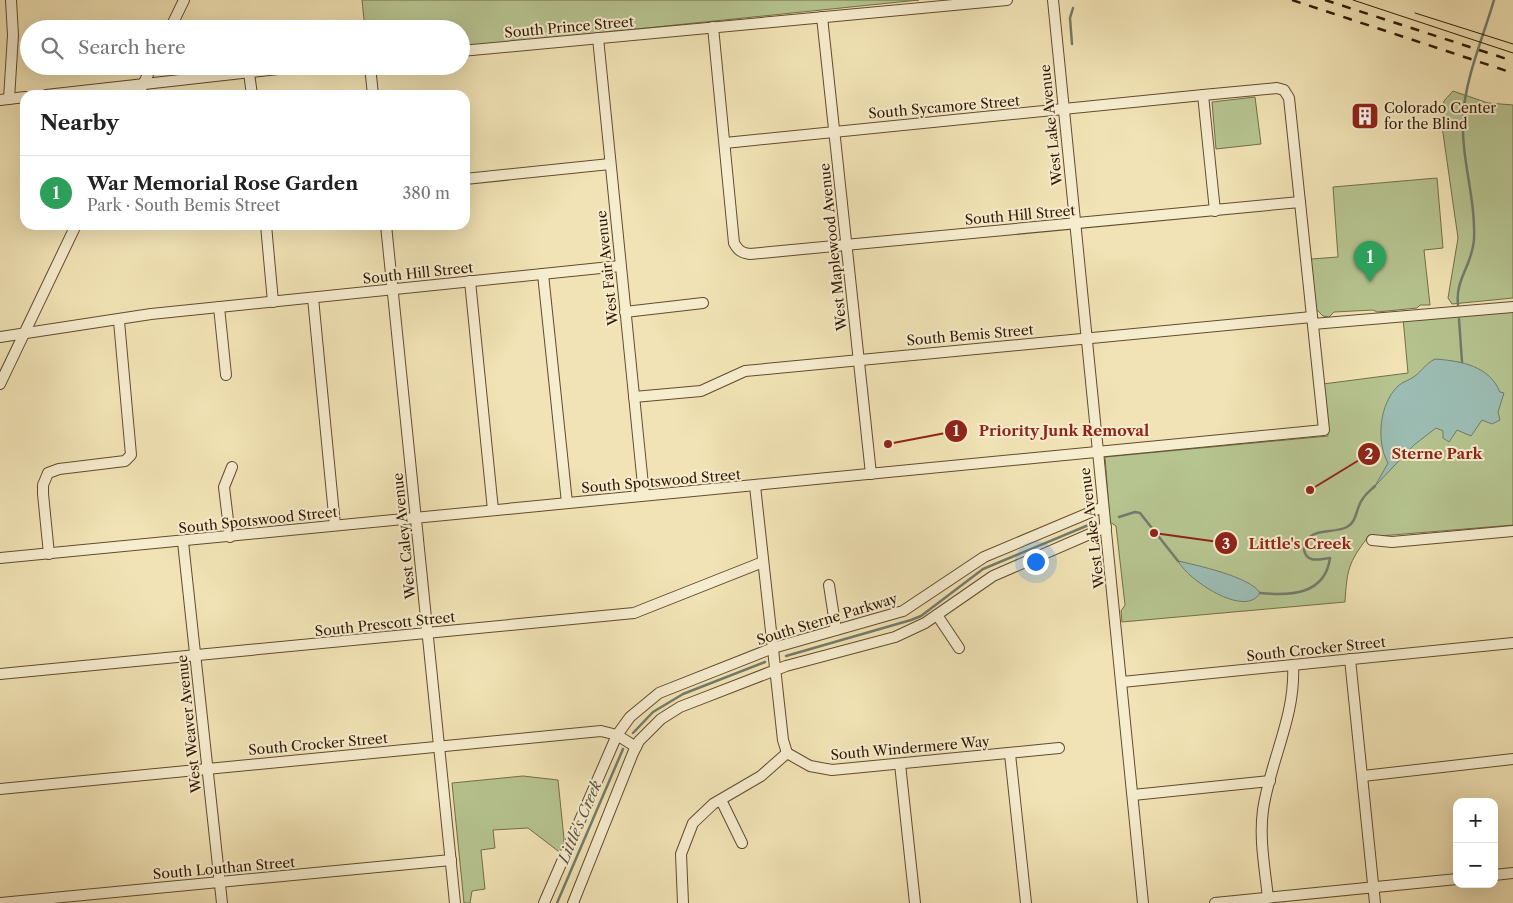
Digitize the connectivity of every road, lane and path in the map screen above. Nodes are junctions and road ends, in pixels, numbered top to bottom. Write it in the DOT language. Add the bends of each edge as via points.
graph roads {
  1 [pos="10,0"];
  2 [pos="184,0"];
  3 [pos="1007,0"];
  4 [pos="1053,0"];
  5 [pos="822,17"];
  6 [pos="174,20"];
  7 [pos="713,26"];
  8 [pos="598,38"];
  9 [pos="470,50"];
  10 [pos="148,75"];
  11 [pos="236,75"];
  12 [pos="249,75"];
  13 [pos="371,75"];
  14 [pos="140,90"];
  15 [pos="251,90"];
  16 [pos="372,90"];
  17 [pos="1203,95"];
  18 [pos="20,97"];
  19 [pos="4,99"];
  20 [pos="1063,110"];
  21 [pos="834,131"];
  22 [pos="725,142"];
  23 [pos="610,164"];
  24 [pos="470,178"];
  25 [pos="1300,202"];
  26 [pos="1215,211"];
  27 [pos="1075,224"];
  28 [pos="74,230"];
  29 [pos="266,230"];
  30 [pos="387,230"];
  31 [pos="846,245"];
  32 [pos="620,266"];
  33 [pos="543,274"];
  34 [pos="470,281"];
  35 [pos="393,289"];
  36 [pos="313,298"];
  37 [pos="273,302"];
  38 [pos="703,303"];
  39 [pos="219,307"];
  40 [pos="1513,307"];
  41 [pos="625,312"];
  42 [pos="1313,320"];
  43 [pos="119,321"];
  44 [pos="24,335"];
  45 [pos="0,337"];
  46 [pos="1087,338"];
  47 [pos="858,358"];
  48 [pos="226,375"];
  49 [pos="0,384"];
  50 [pos="634,397"];
  51 [pos="1097,452"];
  52 [pos="232,467"];
  53 [pos="870,474"];
  54 [pos="755,486"];
  55 [pos="644,496"];
  56 [pos="567,503"];
  57 [pos="1103,507"];
  58 [pos="493,510"];
  59 [pos="416,518"];
  60 [pos="336,525"];
  61 [pos="1106,528"];
  62 [pos="1513,531"];
  63 [pos="230,537"];
  64 [pos="1372,540"];
  65 [pos="183,542"];
  66 [pos="49,554"];
  67 [pos="0,558"];
  68 [pos="763,562"];
  69 [pos="828,586"];
  70 [pos="937,615"];
  71 [pos="836,630"];
  72 [pos="428,633"];
  73 [pos="1513,643"];
  74 [pos="773,648"];
  75 [pos="959,648"];
  76 [pos="196,656"];
  77 [pos="1350,659"];
  78 [pos="1293,665"];
  79 [pos="775,670"];
  80 [pos="0,674"];
  81 [pos="1122,682"];
  82 [pos="617,735"];
  83 [pos="439,747"];
  84 [pos="636,747"];
  85 [pos="1059,748"];
  86 [pos="787,753"];
  87 [pos="1010,754"];
  88 [pos="1513,759"];
  89 [pos="900,764"];
  90 [pos="208,769"];
  91 [pos="1363,776"];
  92 [pos="1270,782"];
  93 [pos="0,789"];
  94 [pos="1133,795"];
  95 [pos="721,800"];
  96 [pos="742,843"];
  97 [pos="451,860"];
  98 [pos="1513,873"];
  99 [pos="1498,875"];
  100 [pos="1453,879"];
  101 [pos="220,882"];
  102 [pos="1373,888"];
  103 [pos="1268,898"];
  104 [pos="0,903"];
  105 [pos="222,903"];
  106 [pos="455,903"];
  107 [pos="544,903"];
  108 [pos="572,903"];
  109 [pos="683,903"];
  110 [pos="915,903"];
  111 [pos="1026,903"];
  112 [pos="1143,903"];
  113 [pos="1215,903"];
  114 [pos="1375,903"];
  1 -- 19 [label="street" via="13,35"];
  2 -- 6 [label="street"];
  3 -- 5 [label="street, South Prince Street"];
  4 -- 20 [label="street, West Lake Avenue"];
  5 -- 7 [label="street, South Prince Street"];
  5 -- 21 [label="street, West Maplewood Avenue"];
  7 -- 8 [label="street, South Prince Street"];
  7 -- 22 [label="street"];
  8 -- 9 [label="street, South Prince Street"];
  8 -- 23 [label="street, West Fair Avenue"];
  10 -- 14 [label="street"];
  11 -- 14 [label="street"];
  12 -- 15 [label="street"];
  13 -- 16 [label="street"];
  17 -- 20 [label="street, South Sycamore Street"];
  17 -- 25 [label="street, South Sycamore Street" via="1284,90 1289,98"];
  17 -- 26 [label="street"];
  18 -- 19 [label="street"];
  20 -- 21 [label="street, South Sycamore Street"];
  20 -- 27 [label="street, West Lake Avenue"];
  21 -- 22 [label="street, South Sycamore Street"];
  21 -- 31 [label="street, West Maplewood Avenue"];
  22 -- 31 [label="street, South Hill Street" via="737,249 750,254"];
  23 -- 24 [label="street"];
  23 -- 32 [label="street, West Fair Avenue"];
  25 -- 26 [label="street, South Hill Street"];
  25 -- 42 [label="street"];
  26 -- 27 [label="street, South Hill Street"];
  27 -- 31 [label="street, South Hill Street"];
  27 -- 46 [label="street, West Lake Avenue"];
  28 -- 44 [label="street"];
  29 -- 37 [label="street"];
  30 -- 35 [label="street, West Caley Avenue"];
  31 -- 47 [label="street, West Maplewood Avenue"];
  32 -- 33 [label="street, South Hill Street"];
  32 -- 41 [label="street, West Fair Avenue"];
  33 -- 34 [label="street, South Hill Street"];
  33 -- 56 [label="street"];
  34 -- 35 [label="street, South Hill Street"];
  34 -- 58 [label="street"];
  35 -- 36 [label="street, South Hill Street"];
  35 -- 59 [label="street, West Caley Avenue"];
  36 -- 37 [label="street, South Hill Street"];
  36 -- 60 [label="street"];
  37 -- 39 [label="street, South Hill Street"];
  38 -- 41 [label="street"];
  39 -- 43 [label="street, South Hill Street"];
  39 -- 48 [label="street"];
  40 -- 42 [label="street, South Bemis Street"];
  41 -- 50 [label="street, West Fair Avenue"];
  42 -- 46 [label="street, South Bemis Street"];
  42 -- 51 [label="street, South Spotswood Street" via="1324,430"];
  43 -- 44 [label="street, South Hill Street" via="39,330"];
  43 -- 66 [label="street" via="132,454 121,462 48,473 43,494"];
  44 -- 45 [label="street, South Hill Street"];
  44 -- 49 [label="street"];
  46 -- 47 [label="street, South Bemis Street"];
  46 -- 51 [label="street, West Lake Avenue"];
  47 -- 50 [label="street, South Bemis Street" via="744,371 701,391"];
  47 -- 53 [label="street, West Maplewood Avenue"];
  50 -- 55 [label="street, West Fair Avenue"];
  51 -- 53 [label="street, South Spotswood Street"];
  51 -- 57 [label="street, West Lake Avenue"];
  52 -- 63 [label="street" via="224,487"];
  53 -- 54 [label="street, South Spotswood Street"];
  54 -- 55 [label="street, South Spotswood Street"];
  54 -- 68 [label="street"];
  55 -- 56 [label="street, South Spotswood Street"];
  56 -- 58 [label="street, South Spotswood Street"];
  57 -- 61 [label="street, West Lake Avenue"];
  57 -- 71 [label="street, South Sterne Parkway" via="984,557 903,611"];
  58 -- 59 [label="street, South Spotswood Street"];
  59 -- 60 [label="street, South Spotswood Street"];
  59 -- 72 [label="street, West Caley Avenue"];
  60 -- 63 [label="street, South Spotswood Street"];
  61 -- 70 [label="street" via="993,576"];
  61 -- 81 [label="street, West Lake Avenue"];
  62 -- 64 [label="street" via="1392,542"];
  63 -- 65 [label="street, South Spotswood Street"];
  65 -- 66 [label="street, South Spotswood Street"];
  65 -- 76 [label="street, West Weaver Avenue"];
  66 -- 67 [label="street, South Spotswood Street"];
  68 -- 72 [label="street, South Prescott Street" via="634,613"];
  68 -- 74 [label="street"];
  69 -- 71 [label="street"];
  70 -- 75 [label="street"];
  70 -- 79 [label="street" via="895,637"];
  71 -- 74 [label="street, South Sterne Parkway"];
  72 -- 76 [label="street, South Prescott Street"];
  72 -- 83 [label="street, West Caley Avenue"];
  73 -- 77 [label="street, South Crocker Street"];
  74 -- 79 [label="street"];
  74 -- 82 [label="street, South Sterne Parkway" via="659,693 630,717"];
  76 -- 80 [label="street, South Prescott Street"];
  76 -- 90 [label="street, West Weaver Avenue"];
  77 -- 78 [label="street, South Crocker Street"];
  77 -- 91 [label="street"];
  78 -- 81 [label="street, South Crocker Street"];
  78 -- 92 [label="street" via="1292,704"];
  79 -- 84 [label="street" via="680,707 661,720"];
  79 -- 86 [label="street"];
  81 -- 94 [label="street, West Lake Avenue"];
  82 -- 83 [label="street, South Crocker Street" via="601,731"];
  82 -- 84 [label="street, South Crocker Street"];
  82 -- 107 [label="street, South Sterne Parkway"];
  83 -- 90 [label="street, South Crocker Street"];
  83 -- 97 [label="street, West Caley Avenue"];
  84 -- 108 [label="street"];
  85 -- 87 [label="street, South Windermere Way"];
  86 -- 89 [label="street, South Windermere Way" via="822,769"];
  86 -- 95 [label="street" via="752,783"];
  87 -- 89 [label="street, South Windermere Way"];
  87 -- 111 [label="street"];
  88 -- 91 [label="street"];
  89 -- 110 [label="street"];
  90 -- 93 [label="street, South Crocker Street"];
  90 -- 101 [label="street, West Weaver Avenue"];
  91 -- 102 [label="street"];
  92 -- 94 [label="street"];
  92 -- 103 [label="street" via="1262,821"];
  94 -- 112 [label="street, West Lake Avenue"];
  95 -- 96 [label="street"];
  95 -- 109 [label="street" via="698,819 683,843 680,866"];
  97 -- 101 [label="street, South Louthan Street"];
  97 -- 106 [label="street, West Caley Avenue"];
  98 -- 99 [label="street"];
  100 -- 102 [label="street"];
  101 -- 104 [label="street, South Louthan Street"];
  101 -- 105 [label="street, West Weaver Avenue"];
  102 -- 103 [label="street"];
  102 -- 114 [label="street"];
  103 -- 113 [label="street"];
}
